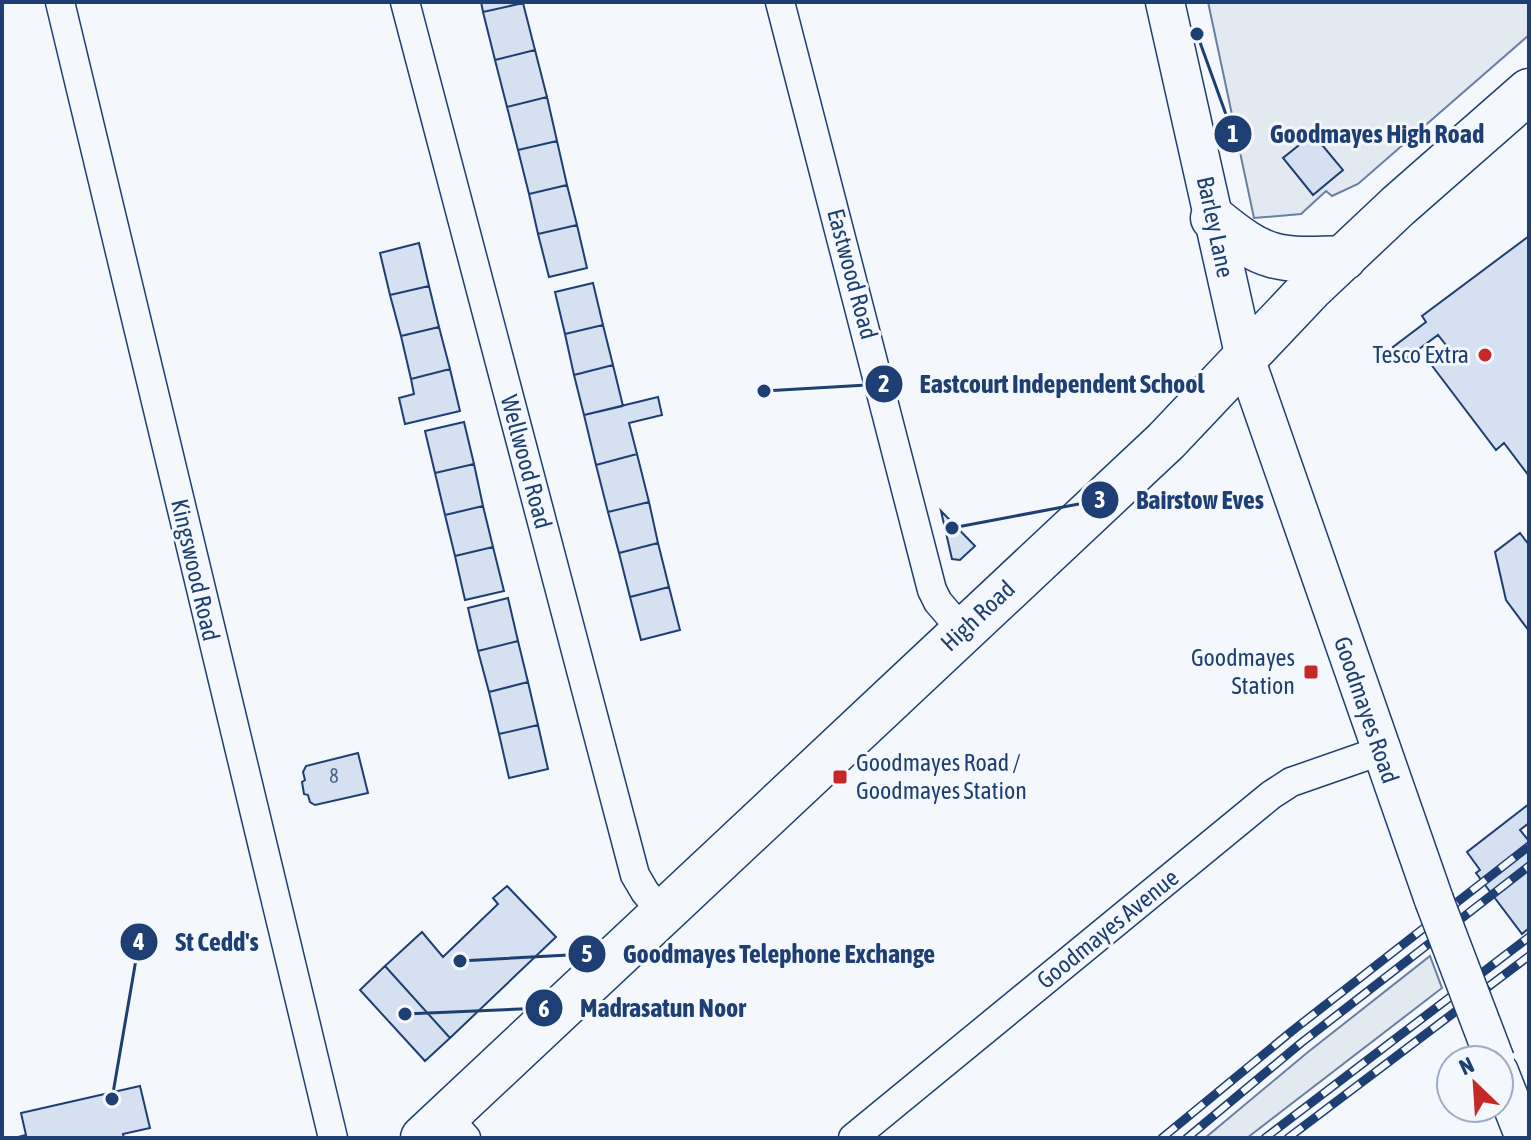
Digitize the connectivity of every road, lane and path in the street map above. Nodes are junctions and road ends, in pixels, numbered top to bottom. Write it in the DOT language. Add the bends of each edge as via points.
graph roads {
  1 [pos="60,2"];
  2 [pos="405,2"];
  3 [pos="780,2"];
  4 [pos="1165,2"];
  5 [pos="1529,91"];
  6 [pos="1213,218"];
  7 [pos="1344,258"];
  8 [pos="1245,358"];
  9 [pos="963,631"];
  10 [pos="1380,751"];
  11 [pos="663,913"];
  12 [pos="1489,1044"];
  13 [pos="1515,1114"];
  14 [pos="445,1131"];
  15 [pos="333,1138"];
  16 [pos="853,1138"];
  17 [pos="1525,1138"];
  1 -- 15 [label="street, Kingswood Road"];
  2 -- 11 [label="street, Wellwood Road" via="635,875"];
  3 -- 9 [label="street, Eastwood Road" via="932,590"];
  4 -- 6 [label="main road, Barley Lane"];
  5 -- 7 [label="main road, High Road"];
  6 -- 7 [label="main road" via="1268,255"];
  6 -- 8 [label="main road, Barley Lane"];
  7 -- 8 [label="main road, High Road"];
  8 -- 9 [label="main road, High Road" via="1166,441"];
  8 -- 10 [label="main road, Goodmayes Road"];
  9 -- 11 [label="main road, High Road"];
  10 -- 12 [label="main road, Goodmayes Road, bridge"];
  10 -- 16 [label="street, Goodmayes Avenue" via="1291,782 1271,795"];
  11 -- 14 [label="main road, High Road"];
  13 -- 17 [label="main road"];
}
